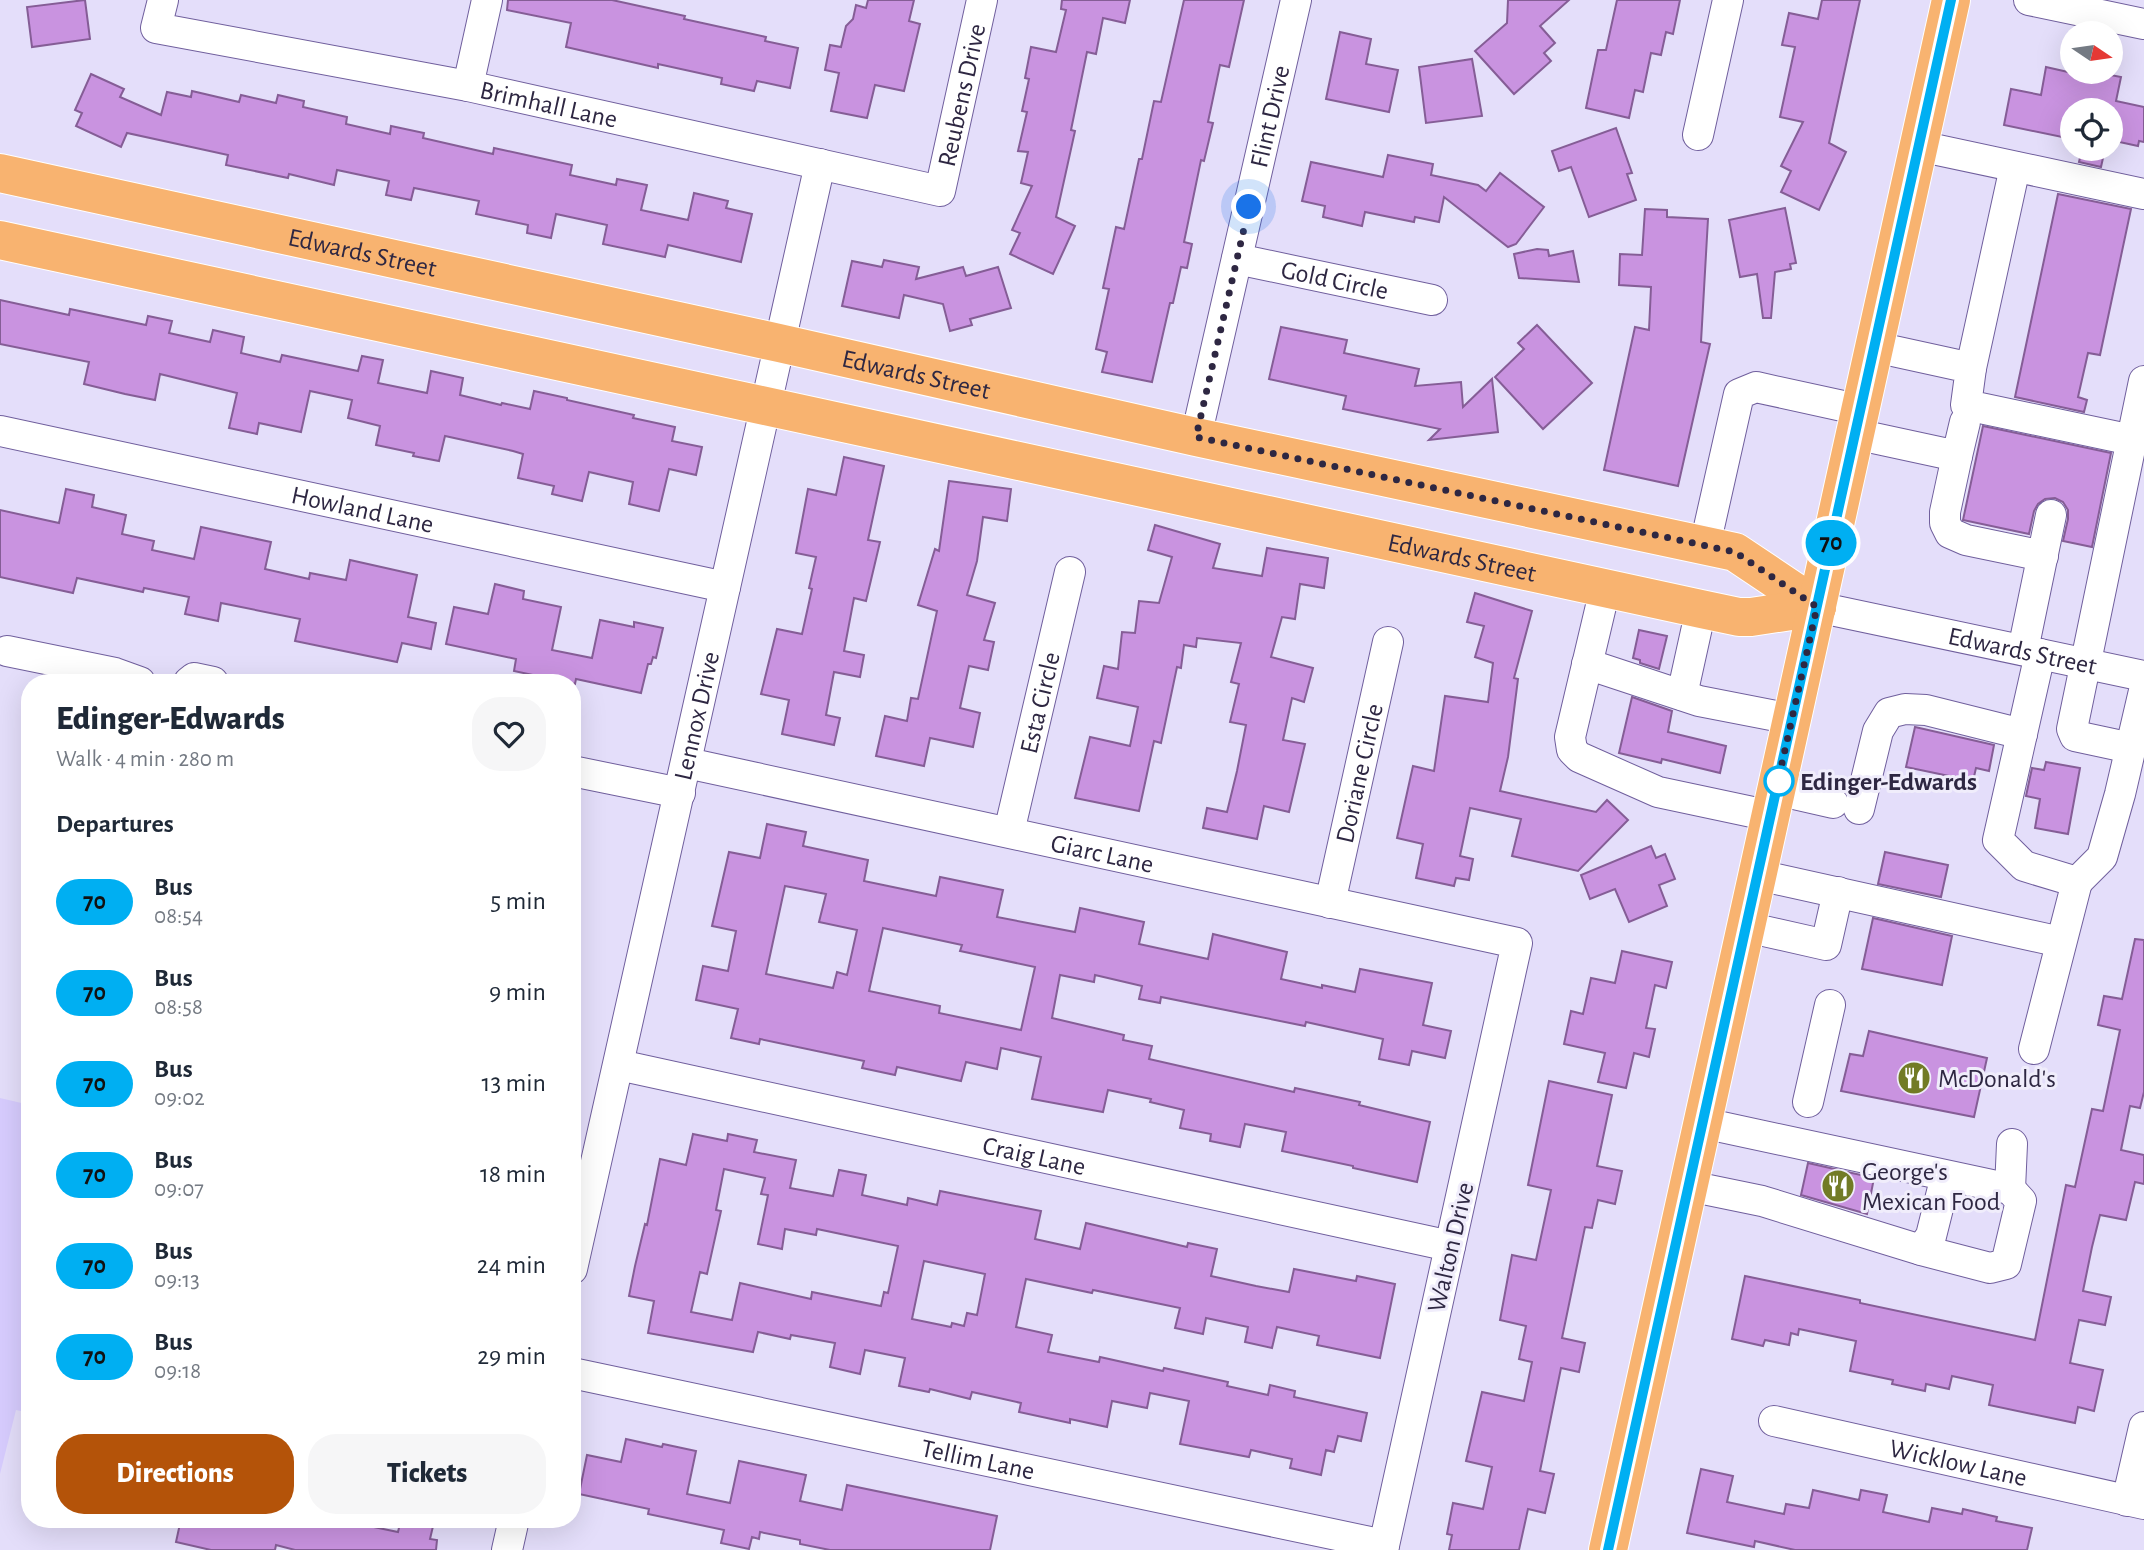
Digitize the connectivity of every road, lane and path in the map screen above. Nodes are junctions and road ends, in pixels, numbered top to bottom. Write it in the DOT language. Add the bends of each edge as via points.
graph roads {
  1 [pos="487,0"];
  2 [pos="982,0"];
  3 [pos="1296,0"];
  4 [pos="1728,0"];
  5 [pos="1951,0"];
  6 [pos="2029,0"];
  7 [pos="159,14"];
  8 [pos="2144,24"];
  9 [pos="468,86"];
  10 [pos="1698,135"];
  11 [pos="1919,146"];
  12 [pos="820,164"];
  13 [pos="2015,167"];
  14 [pos="0,173"];
  15 [pos="940,191"];
  16 [pos="2144,194"];
  17 [pos="0,240"];
  18 [pos="1237,259"];
  19 [pos="1432,300"];
  20 [pos="779,343"];
  21 [pos="1875,347"];
  22 [pos="1971,368"];
  23 [pos="2144,382"];
  24 [pos="766,407"];
  25 [pos="1858,422"];
  26 [pos="1965,422"];
  27 [pos="0,431"];
  28 [pos="1196,437"];
  29 [pos="2132,440"];
  30 [pos="1958,456"];
  31 [pos="2051,515"];
  32 [pos="1705,545"];
  33 [pos="2043,556"];
  34 [pos="1070,572"];
  35 [pos="725,587"];
  36 [pos="1605,589"];
  37 [pos="1817,607"];
  38 [pos="1701,609"];
  39 [pos="1388,642"];
  40 [pos="7,651"];
  41 [pos="2031,652"];
  42 [pos="2084,663"];
  43 [pos="1587,664"];
  44 [pos="118,674"];
  45 [pos="2144,676"];
  46 [pos="2144,691"];
  47 [pos="1682,695"];
  48 [pos="1792,719"];
  49 [pos="2022,734"];
  50 [pos="2131,748"];
  51 [pos="687,763"];
  52 [pos="581,773"];
  53 [pos="680,793"];
  54 [pos="1774,803"];
  55 [pos="1009,832"];
  56 [pos="1758,875"];
  57 [pos="2077,883"];
  58 [pos="1838,892"];
  59 [pos="1330,903"];
  60 [pos="1746,927"];
  61 [pos="2061,942"];
  62 [pos="1517,943"];
  63 [pos="1830,1005"];
  64 [pos="2034,1049"];
  65 [pos="619,1065"];
  66 [pos="1808,1102"];
  67 [pos="1703,1123"];
  68 [pos="2012,1144"];
  69 [pos="1946,1176"];
  70 [pos="1689,1186"];
  71 [pos="2010,1189"];
  72 [pos="581,1230"];
  73 [pos="1450,1246"];
  74 [pos="1921,1251"];
  75 [pos="581,1375"];
  76 [pos="1774,1421"];
  77 [pos="2144,1427"];
  78 [pos="2135,1502"];
  79 [pos="512,1528"];
  80 [pos="1383,1547"];
  81 [pos="507,1550"];
  82 [pos="1608,1550"];
  1 -- 9 [label="street"];
  2 -- 15 [label="street, Reubens Drive"];
  3 -- 18 [label="street, Flint Drive"];
  4 -- 10 [label="street"];
  5 -- 11 [label="main road"];
  6 -- 8 [label="street"];
  7 -- 9 [label="street, Brimhall Lane"];
  9 -- 12 [label="street, Brimhall Lane"];
  11 -- 13 [label="street"];
  11 -- 21 [label="main road"];
  12 -- 15 [label="street, Brimhall Lane"];
  12 -- 20 [label="street, Lennox Drive"];
  13 -- 16 [label="street"];
  13 -- 22 [label="street"];
  14 -- 20 [label="main road, Edwards Street"];
  17 -- 24 [label="main road, Edwards Street"];
  18 -- 19 [label="street, Gold Circle"];
  18 -- 28 [label="street, Flint Drive"];
  20 -- 24 [label="street, Lennox Drive"];
  20 -- 28 [label="main road, Edwards Street"];
  21 -- 22 [label="street"];
  21 -- 25 [label="main road"];
  22 -- 29 [label="street" via="1966,405"];
  23 -- 29 [label="street"];
  24 -- 35 [label="street, Lennox Drive"];
  24 -- 36 [label="main road, Edwards Street"];
  25 -- 30 [label="street"];
  25 -- 32 [label="street" via="1756,387 1739,394"];
  25 -- 37 [label="main road"];
  26 -- 30 [label="street"];
  27 -- 35 [label="street, Howland Lane"];
  28 -- 32 [label="main road, Edwards Street"];
  29 -- 42 [label="street"];
  30 -- 33 [label="street" via="1945,512 1950,533"];
  31 -- 33 [label="street"];
  32 -- 37 [label="main road, Edwards Street" via="1735,552"];
  33 -- 41 [label="street"];
  34 -- 55 [label="street, Esta Circle"];
  35 -- 51 [label="street, Lennox Drive"];
  36 -- 38 [label="main road, Edwards Street"];
  36 -- 43 [label="street"];
  37 -- 38 [label="main road, Edwards Street" via="1751,617"];
  37 -- 41 [label="street, Edwards Street"];
  37 -- 48 [label="main road"];
  38 -- 47 [label="street"];
  39 -- 59 [label="street, Doriane Circle"];
  40 -- 44 [label="street"];
  41 -- 42 [label="street, Edwards Street"];
  41 -- 49 [label="street"];
  42 -- 45 [label="street, Edwards Street"];
  42 -- 50 [label="street" via="2072,729 2076,736"];
  43 -- 47 [label="street"];
  43 -- 54 [label="street" via="1570,737 1572,750 1579,757 1658,792"];
  46 -- 50 [label="street"];
  47 -- 48 [label="street"];
  48 -- 54 [label="main road"];
  49 -- 54 [label="street" via="1926,710 1889,713 1846,806"];
  49 -- 57 [label="street" via="1998,840 2024,866"];
  50 -- 57 [label="street" via="2102,857"];
  51 -- 53 [label="street, Lennox Drive"];
  51 -- 55 [label="street, Giarc Lane"];
  52 -- 53 [label="street"];
  53 -- 65 [label="street, Lennox Drive"];
  54 -- 56 [label="main road"];
  55 -- 59 [label="street, Giarc Lane"];
  56 -- 58 [label="street"];
  56 -- 60 [label="main road"];
  57 -- 61 [label="street"];
  58 -- 60 [label="street" via="1826,945"];
  58 -- 61 [label="street"];
  59 -- 62 [label="street, Giarc Lane"];
  60 -- 67 [label="main road"];
  61 -- 64 [label="street"];
  62 -- 73 [label="street, Walton Drive"];
  63 -- 66 [label="street"];
  65 -- 72 [label="street, Lennox Drive"];
  65 -- 73 [label="street, Craig Lane"];
  67 -- 69 [label="street"];
  67 -- 70 [label="main road"];
  68 -- 71 [label="street"];
  69 -- 71 [label="street"];
  69 -- 74 [label="street" via="1931,1236"];
  70 -- 74 [label="street" via="1762,1201"];
  70 -- 82 [label="main road"];
  71 -- 74 [label="street" via="2021,1200 2006,1264 1990,1268"];
  73 -- 80 [label="street, Walton Drive"];
  75 -- 80 [label="street, Tellim Lane"];
  76 -- 78 [label="street, Wicklow Lane"];
  77 -- 78 [label="street"];
  79 -- 81 [label="street"];
}
